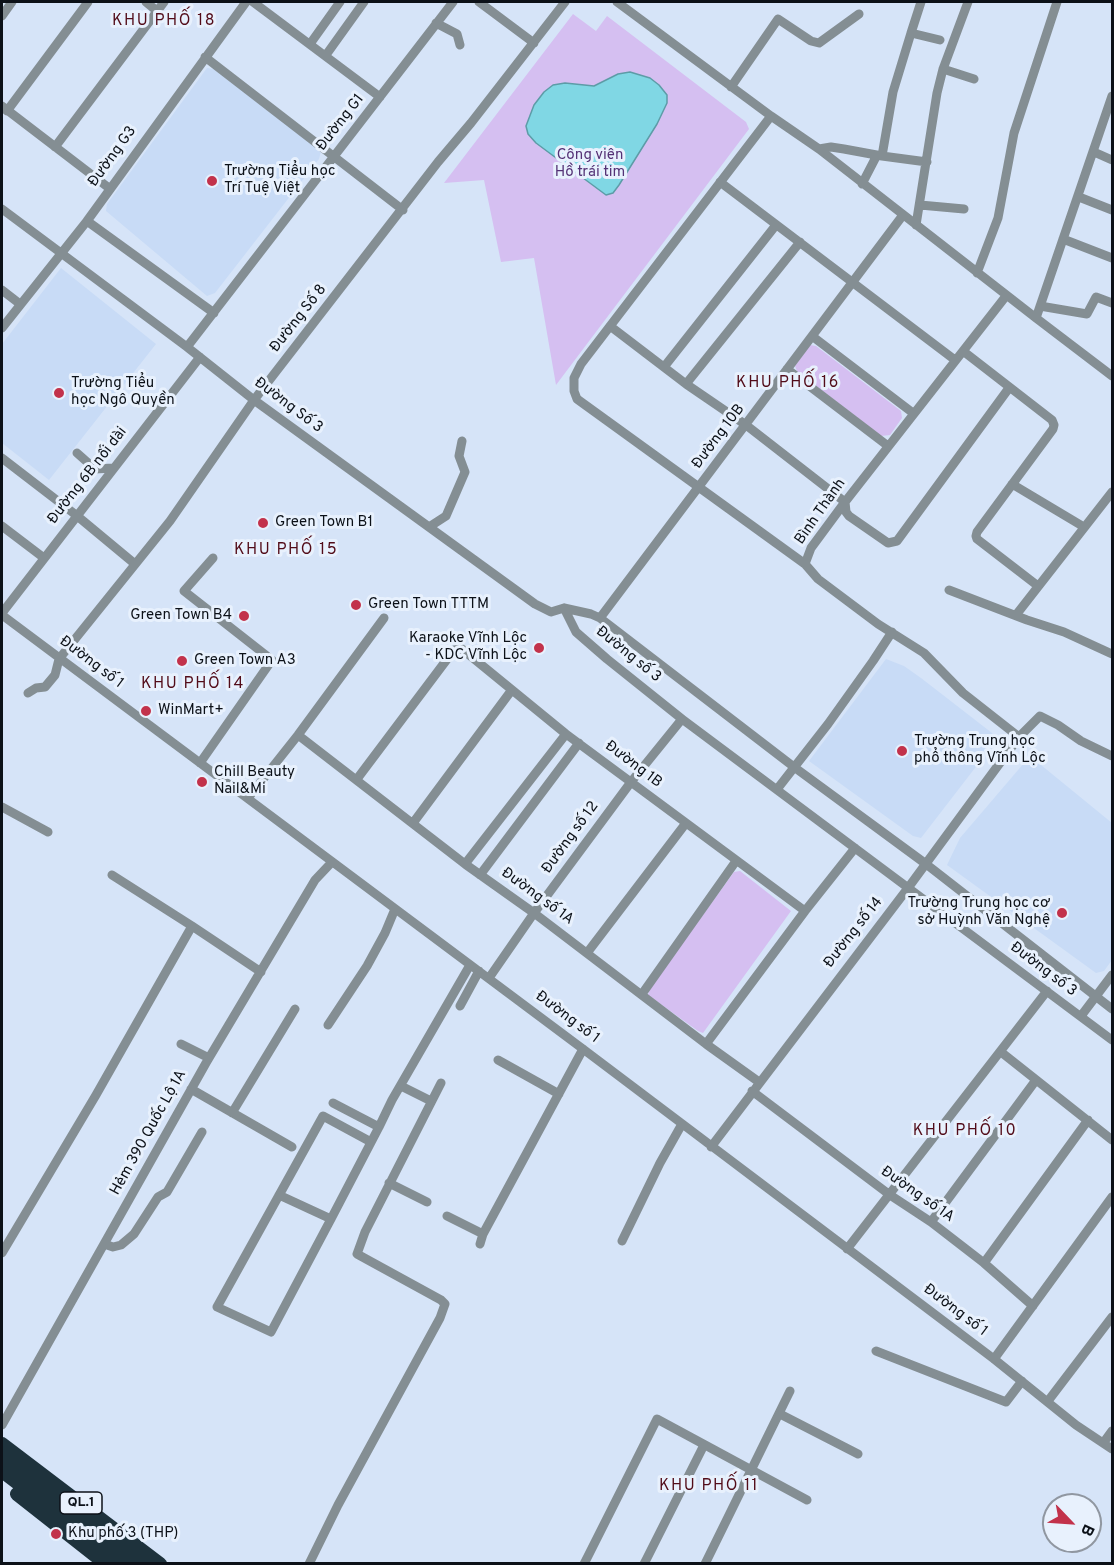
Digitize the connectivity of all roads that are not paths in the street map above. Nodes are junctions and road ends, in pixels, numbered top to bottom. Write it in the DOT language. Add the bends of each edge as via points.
graph roads {
  1 [pos="12,2"];
  2 [pos="88,2"];
  3 [pos="146,2"];
  4 [pos="164,2"];
  5 [pos="246,2"];
  6 [pos="253,2"];
  7 [pos="340,2"];
  8 [pos="364,2"];
  9 [pos="453,2"];
  10 [pos="479,2"];
  11 [pos="566,2"];
  12 [pos="617,2"];
  13 [pos="921,2"];
  14 [pos="968,2"];
  15 [pos="1057,2"];
  16 [pos="157,11"];
  17 [pos="859,14"];
  18 [pos="2,16"];
  19 [pos="436,23"];
  20 [pos="911,33"];
  21 [pos="940,40"];
  22 [pos="534,42"];
  23 [pos="310,44"];
  24 [pos="460,45"];
  25 [pos="326,55"];
  26 [pos="205,57"];
  27 [pos="943,69"];
  28 [pos="974,79"];
  29 [pos="731,87"];
  30 [pos="1113,96"];
  31 [pos="380,97"];
  32 [pos="4,108"];
  33 [pos="1110,110"];
  34 [pos="771,116"];
  35 [pos="55,147"];
  36 [pos="819,149"];
  37 [pos="1094,152"];
  38 [pos="335,156"];
  39 [pos="879,156"];
  40 [pos="1113,160"];
  41 [pos="927,162"];
  42 [pos="720,182"];
  43 [pos="862,183"];
  44 [pos="109,188"];
  45 [pos="1079,197"];
  46 [pos="920,205"];
  47 [pos="2,209"];
  48 [pos="964,209"];
  49 [pos="403,210"];
  50 [pos="1113,210"];
  51 [pos="903,215"];
  52 [pos="87,221"];
  53 [pos="776,225"];
  54 [pos="916,225"];
  55 [pos="1063,239"];
  56 [pos="800,242"];
  57 [pos="60,254"];
  58 [pos="1113,258"];
  59 [pos="977,273"];
  60 [pos="853,281"];
  61 [pos="2,290"];
  62 [pos="1006,296"];
  63 [pos="1113,303"];
  64 [pos="20,304"];
  65 [pos="1040,306"];
  66 [pos="214,313"];
  67 [pos="1036,318"];
  68 [pos="610,326"];
  69 [pos="2,328"];
  70 [pos="812,336"];
  71 [pos="188,347"];
  72 [pos="963,351"];
  73 [pos="200,357"];
  74 [pos="956,360"];
  75 [pos="664,367"];
  76 [pos="787,369"];
  77 [pos="1113,376"];
  78 [pos="686,384"];
  79 [pos="1009,388"];
  80 [pos="255,400"];
  81 [pos="913,413"];
  82 [pos="746,425"];
  83 [pos="462,441"];
  84 [pos="888,446"];
  85 [pos="77,453"];
  86 [pos="2,458"];
  87 [pos="113,468"];
  88 [pos="1012,484"];
  89 [pos="699,488"];
  90 [pos="1113,492"];
  91 [pos="845,502"];
  92 [pos="76,515"];
  93 [pos="2,526"];
  94 [pos="429,527"];
  95 [pos="1084,527"];
  96 [pos="44,558"];
  97 [pos="213,558"];
  98 [pos="135,564"];
  99 [pos="805,564"];
  100 [pos="1038,586"];
  101 [pos="950,590"];
  102 [pos="564,608"];
  103 [pos="2,614"];
  104 [pos="1016,615"];
  105 [pos="384,618"];
  106 [pos="600,618"];
  107 [pos="892,632"];
  108 [pos="1113,654"];
  109 [pos="59,659"];
  110 [pos="511,691"];
  111 [pos="28,693"];
  112 [pos="682,718"];
  113 [pos="566,734"];
  114 [pos="298,735"];
  115 [pos="1019,737"];
  116 [pos="579,743"];
  117 [pos="1113,756"];
  118 [pos="200,763"];
  119 [pos="794,767"];
  120 [pos="357,779"];
  121 [pos="631,782"];
  122 [pos="778,788"];
  123 [pos="248,798"];
  124 [pos="2,807"];
  125 [pos="413,823"];
  126 [pos="686,823"];
  127 [pos="48,832"];
  128 [pos="855,848"];
  129 [pos="736,861"];
  130 [pos="333,862"];
  131 [pos="465,864"];
  132 [pos="926,864"];
  133 [pos="112,875"];
  134 [pos="480,875"];
  135 [pos="908,888"];
  136 [pos="395,909"];
  137 [pos="805,911"];
  138 [pos="534,913"];
  139 [pos="192,926"];
  140 [pos="587,953"];
  141 [pos="470,965"];
  142 [pos="479,971"];
  143 [pos="261,972"];
  144 [pos="1113,975"];
  145 [pos="489,978"];
  146 [pos="1047,991"];
  147 [pos="642,994"];
  148 [pos="1096,996"];
  149 [pos="460,1006"];
  150 [pos="295,1009"];
  151 [pos="1113,1009"];
  152 [pos="1081,1016"];
  153 [pos="328,1025"];
  154 [pos="1113,1040"];
  155 [pos="182,1044"];
  156 [pos="706,1044"];
  157 [pos="584,1049"];
  158 [pos="1001,1052"];
  159 [pos="209,1058"];
  160 [pos="498,1060"];
  161 [pos="1036,1080"];
  162 [pos="759,1082"];
  163 [pos="441,1083"];
  164 [pos="401,1086"];
  165 [pos="191,1089"];
  166 [pos="752,1091"];
  167 [pos="559,1094"];
  168 [pos="431,1101"];
  169 [pos="333,1103"];
  170 [pos="232,1113"];
  171 [pos="1088,1120"];
  172 [pos="682,1124"];
  173 [pos="379,1128"];
  174 [pos="202,1132"];
  175 [pos="1113,1140"];
  176 [pos="371,1142"];
  177 [pos="711,1147"];
  178 [pos="292,1148"];
  179 [pos="389,1183"];
  180 [pos="279,1195"];
  181 [pos="890,1195"];
  182 [pos="1113,1197"];
  183 [pos="427,1202"];
  184 [pos="1109,1210"];
  185 [pos="447,1216"];
  186 [pos="331,1219"];
  187 [pos="931,1222"];
  188 [pos="622,1241"];
  189 [pos="104,1244"];
  190 [pos="848,1249"];
  191 [pos="2,1253"];
  192 [pos="984,1263"];
  193 [pos="1034,1306"];
  194 [pos="1113,1317"];
  195 [pos="876,1351"];
  196 [pos="994,1359"];
  197 [pos="1022,1381"];
  198 [pos="790,1391"];
  199 [pos="1048,1401"];
  200 [pos="780,1414"];
  201 [pos="2,1425"];
  202 [pos="1113,1431"];
  203 [pos="1104,1442"];
  204 [pos="2,1444"];
  205 [pos="704,1445"];
  206 [pos="1113,1449"];
  207 [pos="858,1454"];
  208 [pos="2,1456"];
  209 [pos="753,1470"];
  210 [pos="3,1478"];
  211 [pos="807,1500"];
  212 [pos="96,1561"];
  213 [pos="124,1563"];
  214 [pos="145,1563"];
  215 [pos="160,1563"];
  216 [pos="309,1563"];
  217 [pos="584,1563"];
  218 [pos="644,1563"];
  219 [pos="705,1563"];
  1 -- 18 [label="street"];
  2 -- 32 [label="street"];
  3 -- 16 [label="street"];
  4 -- 16 [label="street"];
  5 -- 26 [label="street, Đường G3"];
  6 -- 23 [label="street"];
  7 -- 23 [label="street"];
  8 -- 25 [label="street"];
  9 -- 19 [label="street, Đường G1"];
  10 -- 22 [label="street"];
  11 -- 22 [label="street, Đường Số 8"];
  12 -- 29 [label="street"];
  13 -- 20 [label="street"];
  14 -- 27 [label="street"];
  15 -- 59 [label="street" via="1014,133 998,218"];
  16 -- 35 [label="street"];
  17 -- 29 [label="street" via="819,43 778,20"];
  19 -- 24 [label="street" via="457,33"];
  19 -- 31 [label="street, Đường G1"];
  20 -- 21 [label="street"];
  20 -- 39 [label="street"];
  22 -- 49 [label="street, Đường Số 8"];
  23 -- 25 [label="street"];
  25 -- 31 [label="street"];
  26 -- 38 [label="street"];
  26 -- 44 [label="street, Đường G3"];
  27 -- 28 [label="street"];
  27 -- 41 [label="street"];
  29 -- 34 [label="street"];
  30 -- 33 [label="street"];
  31 -- 38 [label="street, Đường G1"];
  32 -- 35 [label="street"];
  33 -- 37 [label="street"];
  34 -- 36 [label="street"];
  34 -- 42 [label="street"];
  35 -- 44 [label="street"];
  36 -- 39 [label="street" via="844,148"];
  36 -- 43 [label="street"];
  37 -- 40 [label="street"];
  37 -- 45 [label="street"];
  38 -- 49 [label="street"];
  38 -- 66 [label="street, Đường G1"];
  39 -- 41 [label="street"];
  39 -- 43 [label="street"];
  41 -- 46 [label="street"];
  42 -- 53 [label="street"];
  42 -- 68 [label="street"];
  43 -- 51 [label="street"];
  44 -- 52 [label="street, Đường G3"];
  45 -- 50 [label="street"];
  45 -- 55 [label="street"];
  46 -- 48 [label="street"];
  46 -- 54 [label="street"];
  47 -- 57 [label="street, Đường Số 3"];
  49 -- 80 [label="street, Đường Số 8"];
  51 -- 54 [label="street"];
  51 -- 60 [label="street, Đường 10B"];
  52 -- 57 [label="street, Đường G3"];
  52 -- 66 [label="street"];
  53 -- 56 [label="street"];
  53 -- 75 [label="street"];
  54 -- 59 [label="street"];
  55 -- 58 [label="street"];
  55 -- 65 [label="street"];
  56 -- 60 [label="street"];
  56 -- 78 [label="street"];
  57 -- 64 [label="street, Đường G3"];
  57 -- 71 [label="street, Đường Số 3"];
  59 -- 62 [label="street"];
  60 -- 70 [label="street, Đường 10B"];
  60 -- 74 [label="street"];
  61 -- 64 [label="street"];
  62 -- 67 [label="street"];
  62 -- 72 [label="street, Bình Thành"];
  63 -- 65 [label="street" via="1096,297 1087,314"];
  64 -- 69 [label="street, Đường G3"];
  65 -- 67 [label="street"];
  66 -- 71 [label="street, Đường G1"];
  67 -- 77 [label="street"];
  68 -- 75 [label="street"];
  68 -- 89 [label="street" via="574,378 577,399"];
  70 -- 76 [label="street, Đường 10B"];
  70 -- 81 [label="street"];
  71 -- 73 [label="street, Đường Số 3"];
  72 -- 74 [label="street, Bình Thành"];
  72 -- 79 [label="street"];
  73 -- 80 [label="street, Đường Số 3"];
  73 -- 87 [label="street, Đường 6B nối dài"];
  74 -- 81 [label="street, Bình Thành"];
  75 -- 78 [label="street"];
  76 -- 82 [label="street, Đường 10B"];
  76 -- 84 [label="street"];
  78 -- 82 [label="street"];
  79 -- 88 [label="street" via="1054,425"];
  79 -- 91 [label="street" via="897,541 888,543 849,516"];
  80 -- 94 [label="street, Đường Số 3"];
  80 -- 98 [label="street, Đường Số 8"];
  81 -- 84 [label="street, Bình Thành"];
  82 -- 89 [label="street, Đường 10B"];
  82 -- 91 [label="street"];
  83 -- 94 [label="street" via="459,456 465,472 447,516"];
  84 -- 91 [label="street, Bình Thành"];
  85 -- 87 [label="street" via="95,469"];
  86 -- 92 [label="street"];
  87 -- 92 [label="street, Đường 6B nối dài"];
  88 -- 95 [label="street"];
  88 -- 100 [label="street" via="976,536"];
  89 -- 99 [label="street"];
  89 -- 106 [label="street, Đường 10B"];
  90 -- 95 [label="street"];
  91 -- 99 [label="street, Bình Thành" via="811,548"];
  92 -- 96 [label="street, Đường 6B nối dài"];
  92 -- 98 [label="street"];
  93 -- 96 [label="street"];
  94 -- 102 [label="street, Đường Số 3" via="535,604 551,612"];
  95 -- 100 [label="street"];
  96 -- 103 [label="street, Đường 6B nối dài"];
  97 -- 118 [label="street" via="184,591 272,660"];
  98 -- 109 [label="street, Đường Số 8"];
  99 -- 107 [label="street, Bình Thành" via="818,579"];
  100 -- 104 [label="street"];
  101 -- 104 [label="street"];
  102 -- 106 [label="street, Đường số 3"];
  102 -- 112 [label="street, Đường số 3" via="576,632"];
  103 -- 109 [label="street, Đường số 1"];
  104 -- 108 [label="street"];
  105 -- 114 [label="street"];
  106 -- 119 [label="street, Đường số 3"];
  107 -- 115 [label="street, Bình Thành" via="924,652 963,693"];
  107 -- 119 [label="street"];
  109 -- 111 [label="street, Đường Số 8" via="55,675 45,687"];
  109 -- 118 [label="street, Đường số 1"];
  110 -- 113 [label="street, Đường 1B"];
  110 -- 120 [label="street, Đường 1B" via="462,649 454,650"];
  110 -- 125 [label="street"];
  112 -- 121 [label="street, Đường số 12"];
  112 -- 122 [label="street, Đường số 3"];
  113 -- 116 [label="street, Đường 1B"];
  113 -- 131 [label="street"];
  114 -- 120 [label="street, Đường số 1A"];
  114 -- 123 [label="street"];
  115 -- 117 [label="street, Đường số 14" via="1040,716"];
  115 -- 132 [label="street, Đường số 14"];
  116 -- 121 [label="street, Đường 1B"];
  116 -- 134 [label="street"];
  118 -- 123 [label="street, Đường số 1"];
  119 -- 122 [label="street"];
  119 -- 132 [label="street, Đường số 3"];
  120 -- 125 [label="street, Đường số 1A"];
  121 -- 126 [label="street, Đường 1B"];
  121 -- 138 [label="street, Đường số 12"];
  122 -- 128 [label="street, Đường số 3"];
  123 -- 130 [label="street, Đường số 1"];
  124 -- 127 [label="street"];
  125 -- 131 [label="street, Đường số 1A"];
  126 -- 129 [label="street, Đường 1B"];
  126 -- 140 [label="street"];
  128 -- 135 [label="street, Đường số 3"];
  128 -- 137 [label="street"];
  129 -- 137 [label="street, Đường 1B"];
  129 -- 147 [label="street"];
  130 -- 136 [label="street, Đường số 1"];
  130 -- 143 [label="street, Hẻm 390 Quốc Lộ 1A" via="315,880"];
  131 -- 134 [label="street, Đường số 1A"];
  132 -- 135 [label="street, Đường số 14"];
  132 -- 148 [label="street, Đường số 3"];
  133 -- 139 [label="street"];
  134 -- 138 [label="street, Đường số 1A"];
  135 -- 146 [label="street, Đường số 3"];
  135 -- 162 [label="street, Đường số 14"];
  136 -- 141 [label="street, Đường số 1"];
  136 -- 153 [label="street" via="367,966"];
  137 -- 156 [label="street"];
  138 -- 140 [label="street, Đường số 1A"];
  138 -- 145 [label="street, Đường số 12"];
  139 -- 143 [label="street"];
  139 -- 191 [label="street"];
  140 -- 147 [label="street, Đường số 1A"];
  141 -- 142 [label="street, Đường số 1"];
  141 -- 164 [label="street"];
  142 -- 145 [label="street, Đường số 1"];
  142 -- 149 [label="street"];
  143 -- 159 [label="street, Hẻm 390 Quốc Lộ 1A"];
  144 -- 148 [label="street"];
  145 -- 157 [label="street, Đường số 1"];
  146 -- 152 [label="street, Đường số 3"];
  146 -- 158 [label="street"];
  147 -- 156 [label="street, Đường số 1A"];
  148 -- 151 [label="street, Đường số 3"];
  148 -- 152 [label="street"];
  150 -- 170 [label="street"];
  152 -- 154 [label="street, Đường số 3"];
  155 -- 159 [label="street"];
  156 -- 162 [label="street, Đường số 1A"];
  157 -- 167 [label="street"];
  157 -- 172 [label="street, Đường số 1"];
  158 -- 161 [label="street"];
  158 -- 181 [label="street"];
  159 -- 165 [label="street, Hẻm 390 Quốc Lộ 1A"];
  160 -- 167 [label="street"];
  161 -- 171 [label="street"];
  161 -- 187 [label="street"];
  162 -- 166 [label="street, Đường số 14"];
  163 -- 168 [label="street"];
  164 -- 168 [label="street"];
  164 -- 173 [label="street"];
  165 -- 170 [label="street"];
  165 -- 189 [label="street, Hẻm 390 Quốc Lộ 1A"];
  166 -- 177 [label="street, Đường số 14"];
  166 -- 181 [label="street, Đường số 1A"];
  167 -- 185 [label="street" via="482,1239"];
  168 -- 179 [label="street"];
  169 -- 173 [label="street"];
  170 -- 178 [label="street"];
  171 -- 175 [label="street"];
  171 -- 192 [label="street"];
  172 -- 177 [label="street, Đường số 1"];
  172 -- 188 [label="street"];
  173 -- 176 [label="street"];
  174 -- 189 [label="street" via="167,1192 158,1197 134,1234 121,1245"];
  176 -- 180 [label="street" via="323,1116"];
  176 -- 186 [label="street"];
  177 -- 190 [label="street, Đường số 1"];
  179 -- 183 [label="street"];
  179 -- 216 [label="street" via="357,1254 445,1304"];
  180 -- 186 [label="street"];
  180 -- 186 [label="street" via="217,1308 271,1332"];
  181 -- 187 [label="street, Đường số 1A"];
  181 -- 190 [label="street"];
  182 -- 184 [label="street"];
  184 -- 193 [label="street"];
  187 -- 192 [label="street, Đường số 1A"];
  189 -- 201 [label="street, Hẻm 390 Quốc Lộ 1A"];
  190 -- 196 [label="street, Đường số 1"];
  192 -- 193 [label="street, Đường số 1A"];
  193 -- 196 [label="street"];
  194 -- 199 [label="street"];
  195 -- 197 [label="street" via="1006,1402"];
  196 -- 197 [label="street, Đường số 1"];
  197 -- 199 [label="street, Đường số 1"];
  198 -- 200 [label="street"];
  199 -- 203 [label="street, Đường số 1"];
  200 -- 207 [label="street"];
  200 -- 209 [label="street"];
  202 -- 203 [label="street"];
  203 -- 206 [label="street, Đường số 1"];
  204 -- 215 [label="highway, QL.1"];
  205 -- 209 [label="street"];
  205 -- 217 [label="street" via="657,1419"];
  205 -- 218 [label="street"];
  208 -- 214 [label="highway, QL.1"];
  209 -- 211 [label="street"];
  209 -- 219 [label="street"];
  210 -- 212 [label="highway, QL.1"];
  210 -- 213 [label="highway, QL.1"];
}
